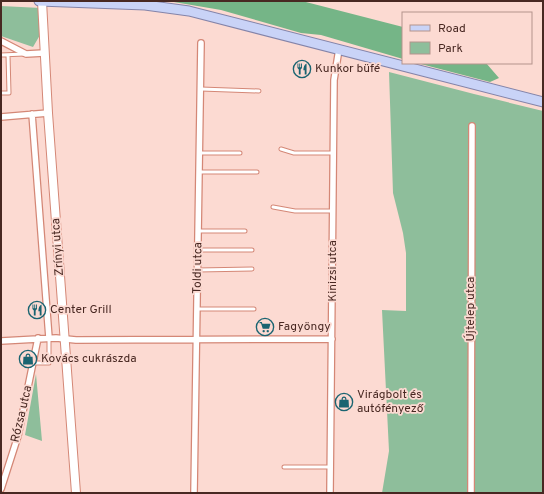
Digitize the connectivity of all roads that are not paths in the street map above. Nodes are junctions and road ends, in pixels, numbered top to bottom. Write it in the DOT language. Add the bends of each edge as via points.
graph roads {
  1 [pos="40,1"];
  2 [pos="1,41"];
  3 [pos="201,43"];
  4 [pos="339,49"];
  5 [pos="44,53"];
  6 [pos="26,54"];
  7 [pos="1,55"];
  8 [pos="8,55"];
  9 [pos="200,89"];
  10 [pos="259,91"];
  11 [pos="1,93"];
  12 [pos="543,102"];
  13 [pos="48,113"];
  14 [pos="32,114"];
  15 [pos="1,117"];
  16 [pos="472,126"];
  17 [pos="281,149"];
  18 [pos="199,153"];
  19 [pos="240,153"];
  20 [pos="333,153"];
  21 [pos="199,172"];
  22 [pos="257,172"];
  23 [pos="272,208"];
  24 [pos="333,211"];
  25 [pos="198,231"];
  26 [pos="245,231"];
  27 [pos="198,250"];
  28 [pos="252,250"];
  29 [pos="252,269"];
  30 [pos="198,270"];
  31 [pos="197,309"];
  32 [pos="254,309"];
  33 [pos="38,338"];
  34 [pos="49,338"];
  35 [pos="65,338"];
  36 [pos="332,339"];
  37 [pos="1,341"];
  38 [pos="197,341"];
  39 [pos="34,363"];
  40 [pos="331,467"];
  41 [pos="284,468"];
  42 [pos="1,489"];
  43 [pos="76,493"];
  44 [pos="194,493"];
  45 [pos="330,493"];
  46 [pos="471,493"];
  1 -- 4 [label="main road" via="145,5 178,9"];
  1 -- 5 [label="main road, Zrínyi utca"];
  2 -- 6 [label="street"];
  3 -- 9 [label="street, Toldi utca"];
  4 -- 12 [label="main road"];
  4 -- 20 [label="street, Kinizsi utca" via="334,80"];
  5 -- 6 [label="street"];
  5 -- 13 [label="main road, Zrínyi utca"];
  6 -- 8 [label="lane"];
  7 -- 8 [label="lane"];
  8 -- 11 [label="lane" via="9,93"];
  9 -- 10 [label="lane"];
  9 -- 18 [label="street, Toldi utca"];
  13 -- 14 [label="street"];
  13 -- 35 [label="main road, Zrínyi utca"];
  14 -- 15 [label="street"];
  14 -- 34 [label="street"];
  16 -- 46 [label="street, Újtelep utca"];
  17 -- 20 [label="lane" via="294,153"];
  18 -- 19 [label="lane"];
  18 -- 21 [label="street, Toldi utca"];
  20 -- 24 [label="street, Kinizsi utca"];
  21 -- 22 [label="lane"];
  21 -- 25 [label="street, Toldi utca"];
  23 -- 24 [label="lane"];
  24 -- 36 [label="street, Kinizsi utca"];
  25 -- 26 [label="lane"];
  25 -- 27 [label="street, Toldi utca"];
  27 -- 28 [label="lane"];
  27 -- 30 [label="street, Toldi utca"];
  29 -- 30 [label="lane"];
  30 -- 31 [label="street, Toldi utca"];
  31 -- 32 [label="lane"];
  31 -- 38 [label="street, Toldi utca"];
  33 -- 34 [label="street"];
  33 -- 37 [label="street"];
  33 -- 39 [label="street, Rózsa utca"];
  34 -- 35 [label="street"];
  34 -- 39 [label="lane" via="49,362"];
  35 -- 38 [label="street"];
  35 -- 43 [label="main road, Zrínyi utca"];
  36 -- 38 [label="street"];
  36 -- 40 [label="street, Kinizsi utca"];
  38 -- 44 [label="street, Toldi utca"];
  39 -- 42 [label="street, Rózsa utca" via="18,436"];
  40 -- 41 [label="lane"];
  40 -- 45 [label="street, Kinizsi utca"];
}
